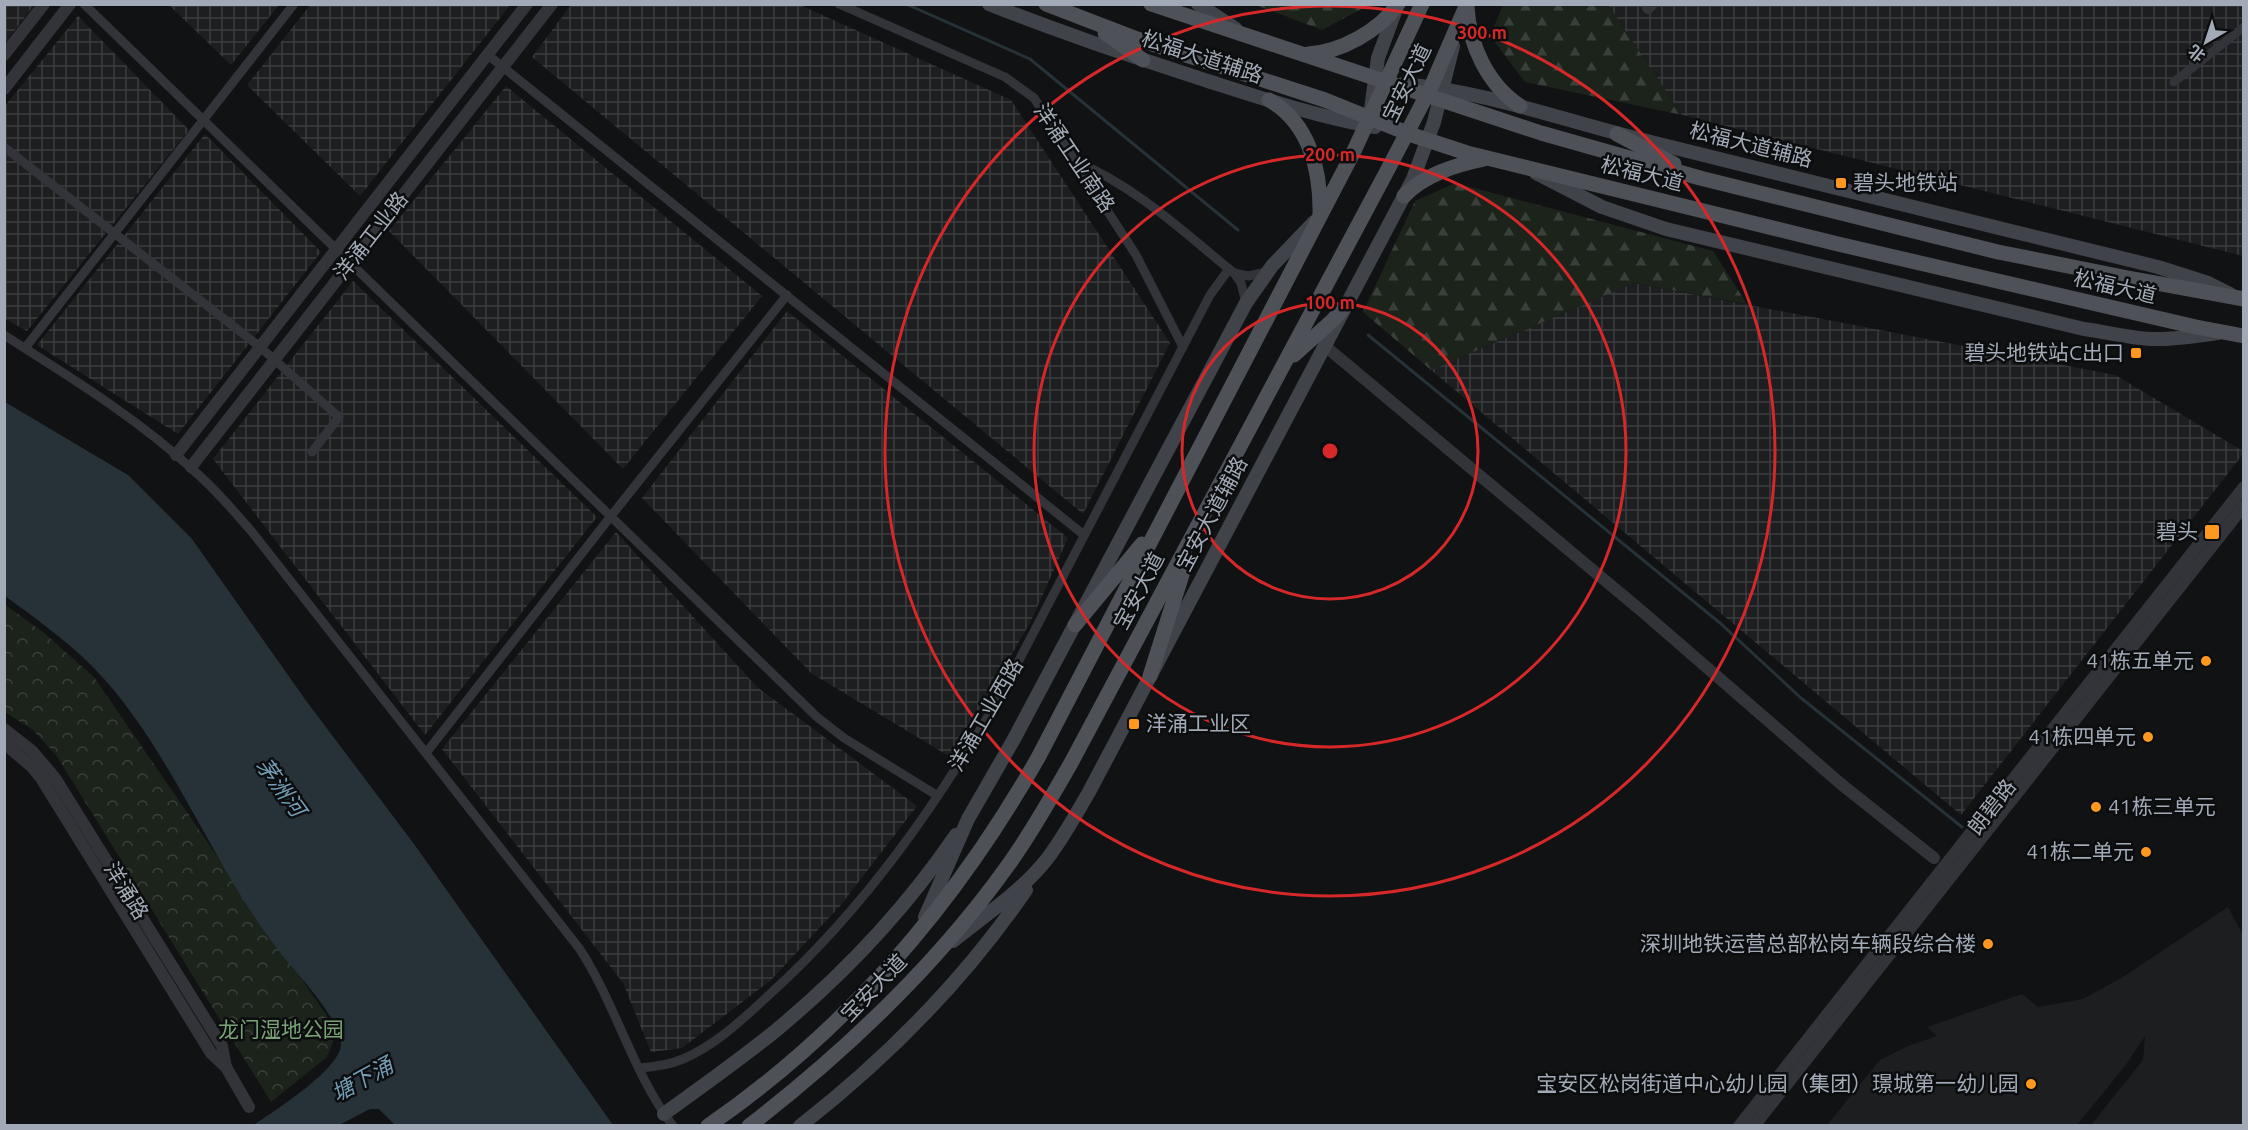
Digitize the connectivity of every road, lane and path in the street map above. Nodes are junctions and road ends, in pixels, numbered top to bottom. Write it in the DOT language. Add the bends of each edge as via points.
graph roads {
  1 [pos="44,4"];
  2 [pos="70,4"];
  3 [pos="84,4"];
  4 [pos="294,4"];
  5 [pos="527,4"];
  6 [pos="552,4"];
  7 [pos="839,4"];
  8 [pos="989,4"];
  9 [pos="1046,4"];
  10 [pos="1151,4"];
  11 [pos="1198,4"];
  12 [pos="1398,4"];
  13 [pos="1422,4"];
  14 [pos="1467,4"];
  15 [pos="1082,18"];
  16 [pos="2244,27"];
  17 [pos="1248,36"];
  18 [pos="1304,54"];
  19 [pos="4,55"];
  20 [pos="488,55"];
  21 [pos="1143,60"];
  22 [pos="503,67"];
  23 [pos="1381,80"];
  24 [pos="2174,82"];
  25 [pos="4,89"];
  26 [pos="1435,93"];
  27 [pos="1269,100"];
  28 [pos="1520,106"];
  29 [pos="204,121"];
  30 [pos="1368,122"];
  31 [pos="1407,133"];
  32 [pos="1617,134"];
  33 [pos="1428,141"];
  34 [pos="4,147"];
  35 [pos="1488,158"];
  36 [pos="1077,162"];
  37 [pos="1526,167"];
  38 [pos="1700,178"];
  39 [pos="1404,196"];
  40 [pos="1320,216"];
  41 [pos="116,233"];
  42 [pos="336,249"];
  43 [pos="350,263"];
  44 [pos="1231,271"];
  45 [pos="1267,272"];
  46 [pos="787,295"];
  47 [pos="2242,299"];
  48 [pos="1246,303"];
  49 [pos="1346,305"];
  50 [pos="2223,333"];
  51 [pos="4,335"];
  52 [pos="2244,336"];
  53 [pos="1183,346"];
  54 [pos="1325,346"];
  55 [pos="260,347"];
  56 [pos="25,348"];
  57 [pos="275,359"];
  58 [pos="1280,371"];
  59 [pos="312,452"];
  60 [pos="176,455"];
  61 [pos="191,467"];
  62 [pos="2244,487"];
  63 [pos="2244,506"];
  64 [pos="1169,507"];
  65 [pos="611,516"];
  66 [pos="1201,520"];
  67 [pos="1084,535"];
  68 [pos="1075,625"];
  69 [pos="1150,676"];
  70 [pos="4,729"];
  71 [pos="4,743"];
  72 [pos="426,753"];
  73 [pos="938,796"];
  74 [pos="977,803"];
  75 [pos="1934,858"];
  76 [pos="1047,859"];
  77 [pos="915,938"];
  78 [pos="922,969"];
  79 [pos="226,1067"];
  80 [pos="639,1068"];
  81 [pos="249,1107"];
  82 [pos="664,1114"];
  83 [pos="803,1124"];
  84 [pos="673,1125"];
  85 [pos="708,1125"];
  86 [pos="749,1125"];
  87 [pos="1739,1125"];
  88 [pos="1754,1125"];
  1 -- 19 [label="street"];
  2 -- 25 [label="street"];
  3 -- 29 [label="street"];
  4 -- 29 [label="street"];
  5 -- 20 [label="street, 洋涌工业路"];
  6 -- 22 [label="street, 洋涌工业路"];
  7 -- 36 [label="street, 洋涌工业南路" via="1020,86 1040,105"];
  8 -- 21 [label="main road, 松福大道辅路"];
  9 -- 15 [label="main road, 松福大道"];
  10 -- 17 [label="main road, 松福大道"];
  11 -- 17 [label="main road, 松福大道辅路"];
  12 -- 18 [label="main road" via="1363,35 1330,50"];
  12 -- 23 [label="main road" via="1381,47"];
  13 -- 23 [label="main road, 宝安大道"];
  14 -- 26 [label="main road, 宝安大道"];
  14 -- 28 [label="main road" via="1472,37 1486,70 1502,92"];
  15 -- 21 [label="main road"];
  15 -- 30 [label="main road, 松福大道" via="1325,100"];
  16 -- 24 [label="street"];
  17 -- 18 [label="main road, 松福大道"];
  18 -- 23 [label="main road, 松福大道"];
  20 -- 22 [label="street"];
  20 -- 42 [label="street, 洋涌工业路"];
  21 -- 27 [label="main road, 松福大道辅路"];
  22 -- 43 [label="street, 洋涌工业路"];
  22 -- 46 [label="street"];
  23 -- 26 [label="main road, 松福大道"];
  23 -- 30 [label="main road, 宝安大道"];
  26 -- 28 [label="main road, 松福大道辅路"];
  26 -- 31 [label="main road, 宝安大道"];
  26 -- 33 [label="main road, 宝安大道辅路"];
  26 -- 38 [label="main road, 松福大道" via="1541,133"];
  27 -- 30 [label="main road, 松福大道辅路" via="1318,116"];
  27 -- 40 [label="main road" via="1293,121 1307,141 1319,186"];
  28 -- 32 [label="main road, 松福大道辅路"];
  29 -- 41 [label="street"];
  29 -- 42 [label="street"];
  30 -- 31 [label="main road, 松福大道"];
  30 -- 40 [label="main road, 宝安大道"];
  31 -- 33 [label="main road, 松福大道"];
  31 -- 58 [label="main road, 宝安大道"];
  32 -- 38 [label="main road"];
  32 -- 47 [label="main road, 松福大道辅路" via="2158,267"];
  33 -- 35 [label="main road, 松福大道"];
  33 -- 39 [label="main road, 宝安大道辅路"];
  34 -- 41 [label="street"];
  35 -- 37 [label="main road, 松福大道"];
  35 -- 39 [label="main road" via="1433,176"];
  36 -- 44 [label="street" via="1128,188"];
  36 -- 53 [label="street, 洋涌工业南路" via="1136,255"];
  37 -- 50 [label="main road, 松福大道"];
  37 -- 50 [label="main road" via="1602,207 1666,229 1870,279 2149,339"];
  38 -- 47 [label="main road, 松福大道" via="1998,252"];
  39 -- 49 [label="main road, 宝安大道辅路"];
  40 -- 45 [label="main road"];
  40 -- 64 [label="main road, 宝安大道"];
  41 -- 55 [label="street"];
  41 -- 56 [label="street"];
  42 -- 43 [label="street"];
  42 -- 55 [label="street, 洋涌工业路"];
  43 -- 57 [label="street, 洋涌工业路"];
  43 -- 65 [label="street"];
  44 -- 45 [label="street" via="1255,275"];
  44 -- 48 [label="street" via="1244,290"];
  44 -- 53 [label="street, 洋涌工业西路" via="1210,295"];
  45 -- 48 [label="main road"];
  46 -- 65 [label="street"];
  46 -- 67 [label="street"];
  48 -- 68 [label="main road"];
  49 -- 54 [label="main road, 宝安大道辅路"];
  49 -- 58 [label="main road"];
  50 -- 52 [label="main road, 松福大道"];
  51 -- 56 [label="street"];
  53 -- 67 [label="street, 洋涌工业西路"];
  54 -- 69 [label="main road, 宝安大道辅路"];
  54 -- 75 [label="street" via="1841,784"];
  55 -- 57 [label="street"];
  55 -- 60 [label="street, 洋涌工业路"];
  56 -- 60 [label="street"];
  57 -- 59 [label="street" via="339,417"];
  57 -- 61 [label="street, 洋涌工业路"];
  58 -- 66 [label="main road, 宝安大道"];
  60 -- 61 [label="street"];
  61 -- 72 [label="street" via="252,532"];
  62 -- 87 [label="street, 朗碧路"];
  63 -- 88 [label="street, 朗碧路"];
  64 -- 68 [label="main road"];
  64 -- 77 [label="main road, 宝安大道" via="1026,778 973,862"];
  65 -- 72 [label="street"];
  65 -- 73 [label="street" via="825,724"];
  66 -- 69 [label="main road"];
  66 -- 78 [label="main road, 宝安大道" via="1034,826 993,885"];
  67 -- 73 [label="street, 洋涌工业西路" via="1004,689"];
  68 -- 74 [label="main road"];
  69 -- 76 [label="main road, 宝安大道辅路" via="1089,792"];
  70 -- 79 [label="street, 洋涌路" via="36,755 55,778 222,1046"];
  71 -- 79 [label="street, 洋涌路" via="41,778 212,1053"];
  72 -- 80 [label="street" via="579,948 595,973"];
  73 -- 80 [label="street, 洋涌工业西路" via="854,909 767,998 694,1054 674,1063"];
  74 -- 77 [label="main road"];
  74 -- 82 [label="main road" via="920,882 844,967 772,1034"];
  76 -- 78 [label="main road, 宝安大道辅路" via="1010,897"];
  76 -- 83 [label="main road" via="952,986 882,1055"];
  77 -- 85 [label="main road, 宝安大道" via="843,1015 796,1058"];
  78 -- 86 [label="main road, 宝安大道" via="846,1047"];
  79 -- 81 [label="street, 洋涌路"];
  80 -- 82 [label="street"];
  82 -- 84 [label="street"];
}
